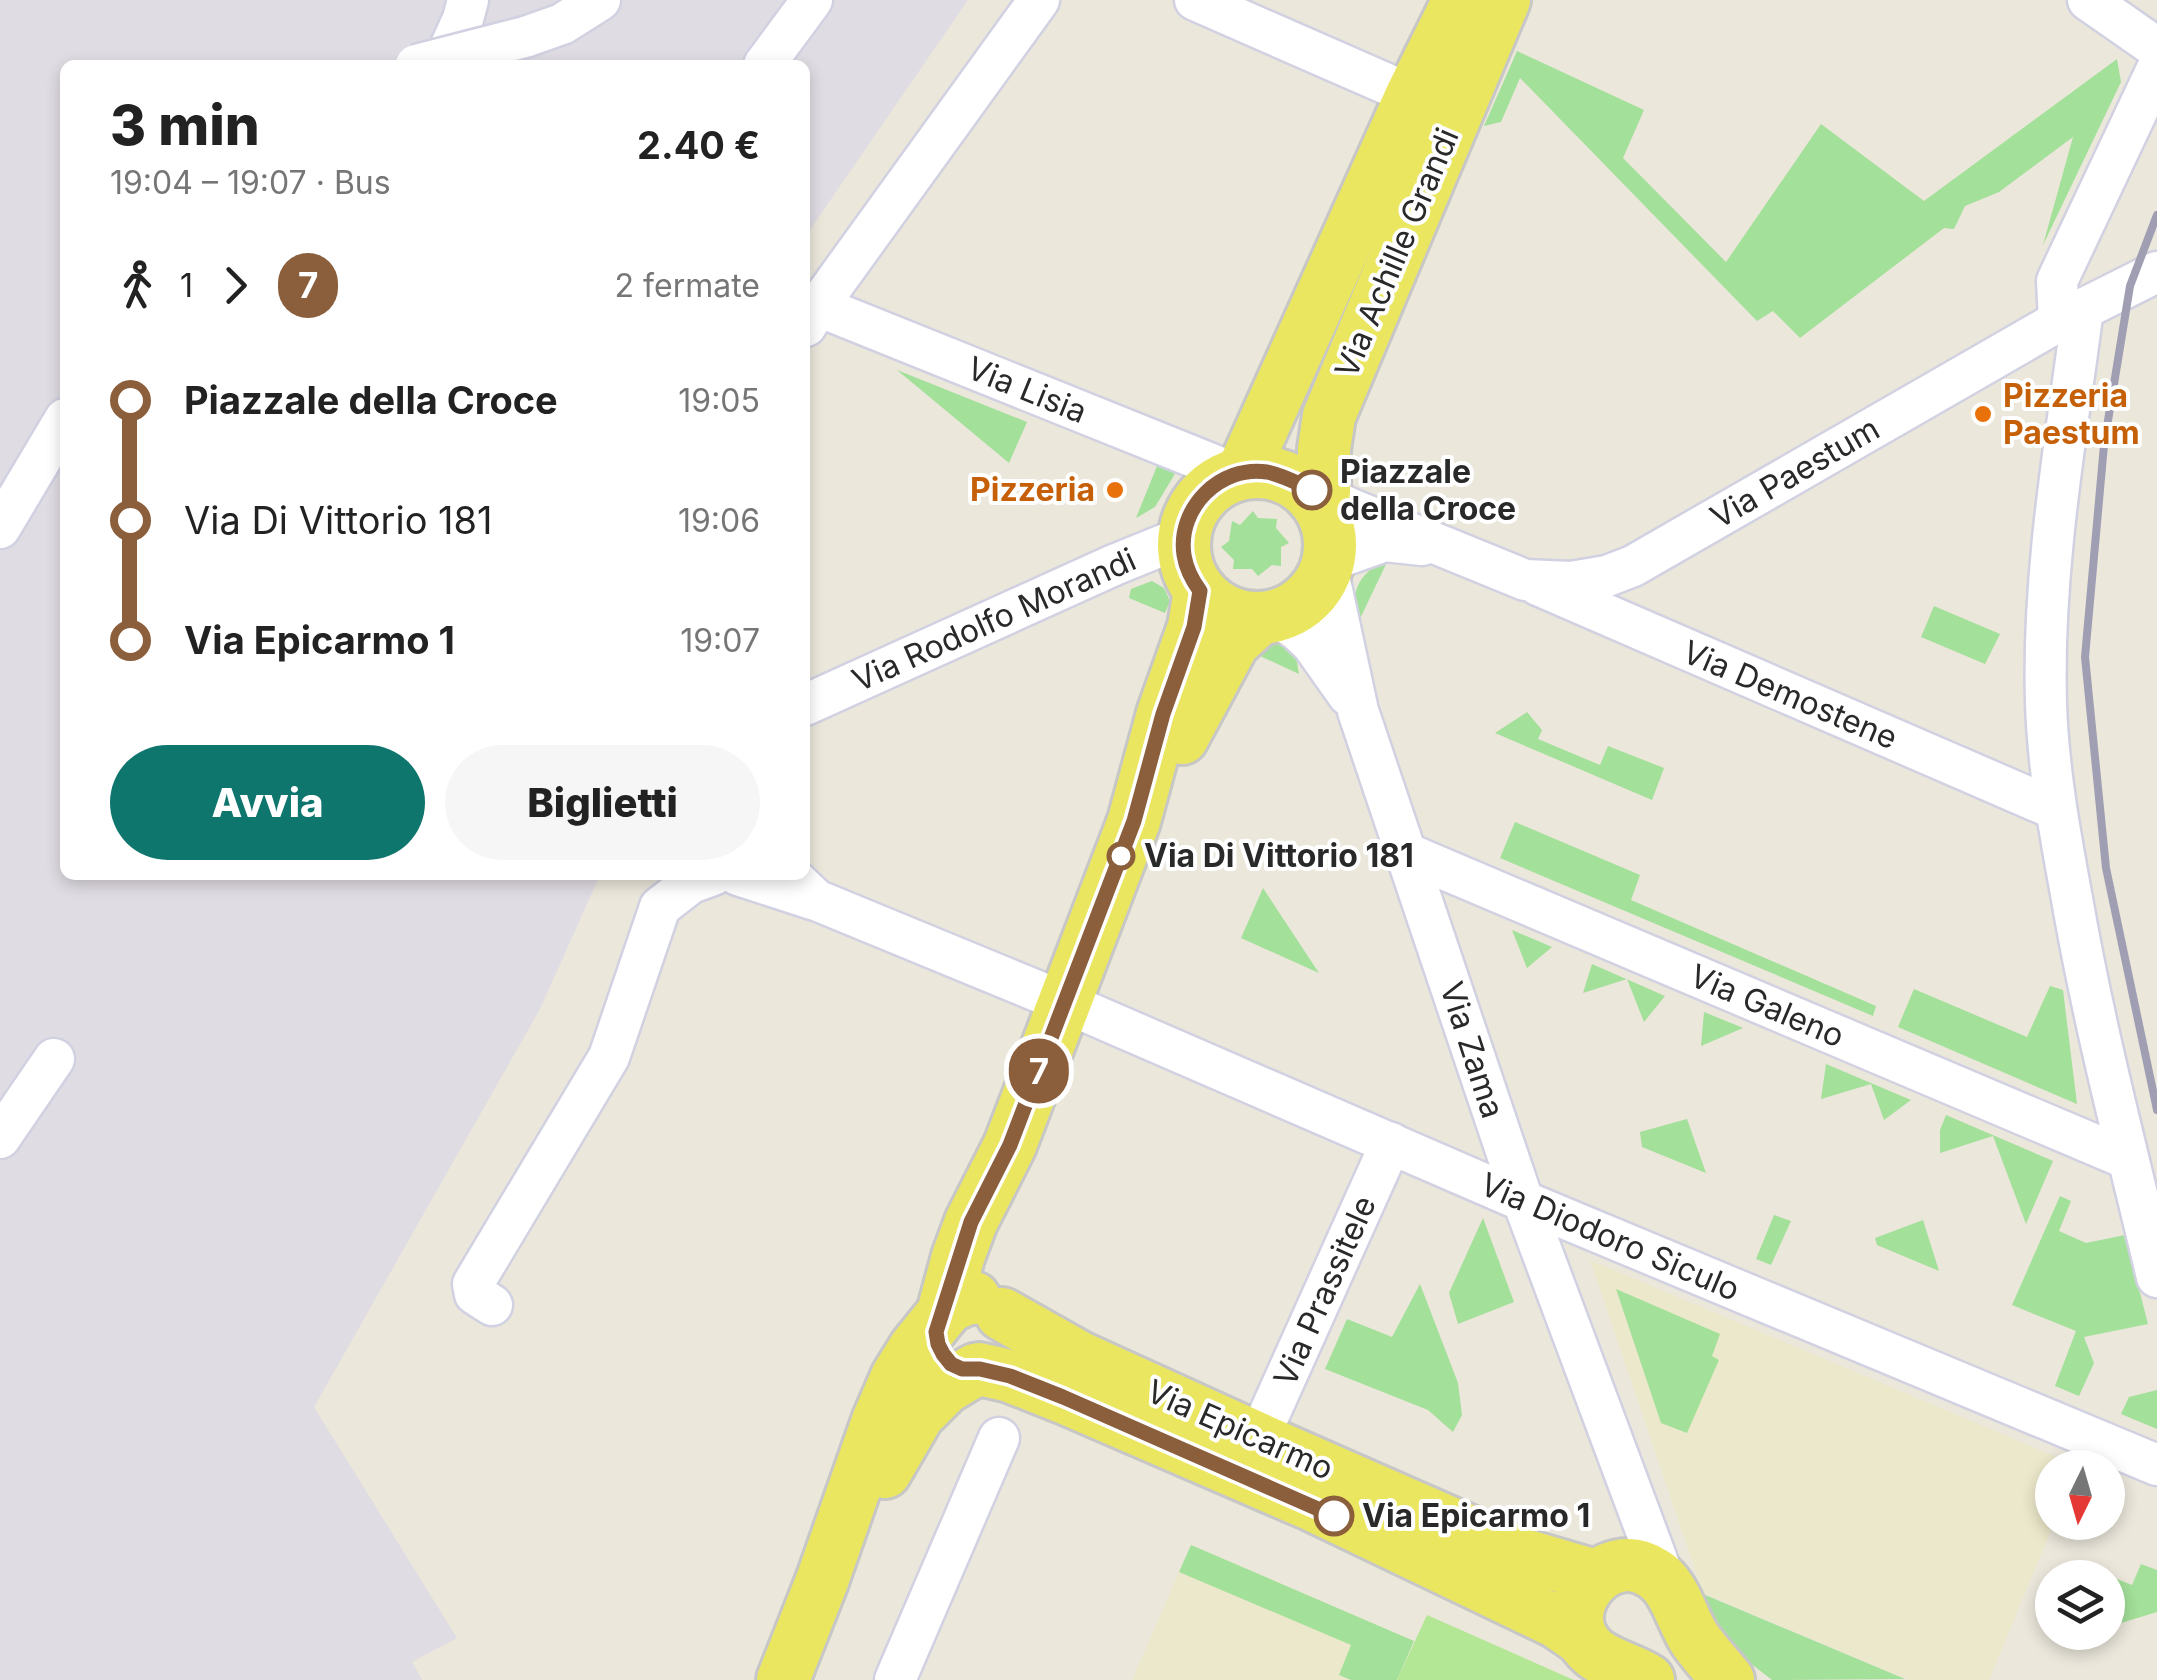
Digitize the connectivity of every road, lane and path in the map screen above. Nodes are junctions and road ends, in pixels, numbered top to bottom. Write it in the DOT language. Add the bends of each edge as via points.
graph roads {
  1 [pos="468,0"];
  2 [pos="600,0"];
  3 [pos="812,0"];
  4 [pos="1040,0"];
  5 [pos="1195,0"];
  6 [pos="1459,0"];
  7 [pos="1504,0"];
  8 [pos="2088,0"];
  9 [pos="2157,48"];
  10 [pos="435,60"];
  11 [pos="444,60"];
  12 [pos="768,60"];
  13 [pos="2157,69"];
  14 [pos="1412,95"];
  15 [pos="2143,279"];
  16 [pos="2071,315"];
  17 [pos="811,316"];
  18 [pos="60,428"];
  19 [pos="1239,473"];
  20 [pos="1321,525"];
  21 [pos="0,528"];
  22 [pos="1183,537"];
  23 [pos="1444,547"];
  24 [pos="1525,580"];
  25 [pos="1200,591"];
  26 [pos="1267,618"];
  27 [pos="810,703"];
  28 [pos="1358,711"];
  29 [pos="2056,810"];
  30 [pos="1134,821"];
  31 [pos="1406,853"];
  32 [pos="697,880"];
  33 [pos="763,880"];
  34 [pos="803,888"];
  35 [pos="666,891"];
  36 [pos="1066,1004"];
  37 [pos="54,1058"];
  38 [pos="6,1118"];
  39 [pos="1391,1144"];
  40 [pos="1010,1145"];
  41 [pos="2128,1159"];
  42 [pos="1523,1201"];
  43 [pos="2157,1277"];
  44 [pos="492,1305"];
  45 [pos="1001,1312"];
  46 [pos="941,1316"];
  47 [pos="977,1370"];
  48 [pos="999,1438"];
  49 [pos="1258,1439"];
  50 [pos="1612,1443"];
  51 [pos="2157,1465"];
  52 [pos="1599,1574"];
  53 [pos="822,1580"];
  54 [pos="1666,1584"];
  55 [pos="1583,1640"];
  56 [pos="793,1677"];
  57 [pos="1727,1677"];
  58 [pos="896,1680"];
  59 [pos="1648,1680"];
  1 -- 11 [label="street"];
  2 -- 10 [label="street, bridge" via="562,24"];
  3 -- 12 [label="street"];
  4 -- 17 [label="street"];
  5 -- 14 [label="street"];
  6 -- 14 [label="main road, Via Achille Grandi"];
  7 -- 20 [label="main road, Via Achille Grandi" via="1329,416"];
  8 -- 9 [label="street"];
  13 -- 16 [label="street" via="2057,281"];
  14 -- 19 [label="main road, Via Achille Grandi"];
  15 -- 16 [label="street, Via Paestum"];
  16 -- 24 [label="street, Via Paestum" via="1634,566 1571,582"];
  16 -- 29 [label="street" via="2047,612 2046,704"];
  17 -- 19 [label="street, Via Lisia"];
  18 -- 21 [label="street"];
  19 -- 20 [label="main road" via="1286,477"];
  19 -- 22 [label="main road" via="1200,498"];
  20 -- 23 [label="street, Via Paestum"];
  20 -- 23 [label="street" via="1365,546 1385,541"];
  20 -- 26 [label="main road" via="1320,584 1292,610"];
  20 -- 28 [label="street"];
  22 -- 25 [label="main road" via="1189,575"];
  22 -- 27 [label="street, Via Rodolfo Morandi"];
  23 -- 24 [label="street, Via Paestum"];
  24 -- 29 [label="street, Via Demostene"];
  25 -- 26 [label="main road" via="1233,614"];
  25 -- 30 [label="main road"];
  26 -- 28 [label="street" via="1312,644"];
  26 -- 30 [label="main road" via="1234,643"];
  28 -- 31 [label="street, Via Zama"];
  29 -- 41 [label="street"];
  30 -- 36 [label="main road"];
  31 -- 41 [label="street, Via Galeno"];
  31 -- 42 [label="street, Via Zama"];
  32 -- 35 [label="street"];
  33 -- 34 [label="street, Via Diodoro Siculo"];
  34 -- 36 [label="street, Via Diodoro Siculo"];
  35 -- 44 [label="street" via="609,1057 473,1284"];
  36 -- 39 [label="street, Via Diodoro Siculo"];
  36 -- 40 [label="main road"];
  37 -- 38 [label="street"];
  39 -- 42 [label="street, Via Diodoro Siculo"];
  39 -- 49 [label="street, Via Prassitele"];
  40 -- 45 [label="main road" via="996,1251"];
  40 -- 46 [label="main road" via="971,1222"];
  41 -- 43 [label="street"];
  42 -- 50 [label="street, Via Zama"];
  42 -- 51 [label="street, Via Diodoro Siculo"];
  45 -- 46 [label="main road" via="977,1298 954,1303"];
  45 -- 47 [label="main road" via="1008,1341 996,1361"];
  45 -- 49 [label="main road, Via Epicarmo" via="1080,1358"];
  46 -- 47 [label="main road" via="936,1332 943,1354 951,1364"];
  46 -- 53 [label="main road" via="897,1377"];
  47 -- 53 [label="main road" via="945,1388 918,1416"];
  47 -- 55 [label="main road, Via Epicarmo" via="1063,1397 1313,1506"];
  48 -- 58 [label="street"];
  49 -- 52 [label="main road, Via Epicarmo" via="1520,1554"];
  50 -- 52 [label="street" via="1616,1536"];
  50 -- 54 [label="street, Via Zama"];
  52 -- 54 [label="main road, Via Epicarmo" via="1640,1567"];
  52 -- 55 [label="main road" via="1583,1590 1577,1612"];
  53 -- 56 [label="main road"];
  54 -- 57 [label="main road" via="1694,1638"];
  55 -- 59 [label="main road, Via Epicarmo" via="1593,1653"];
}
